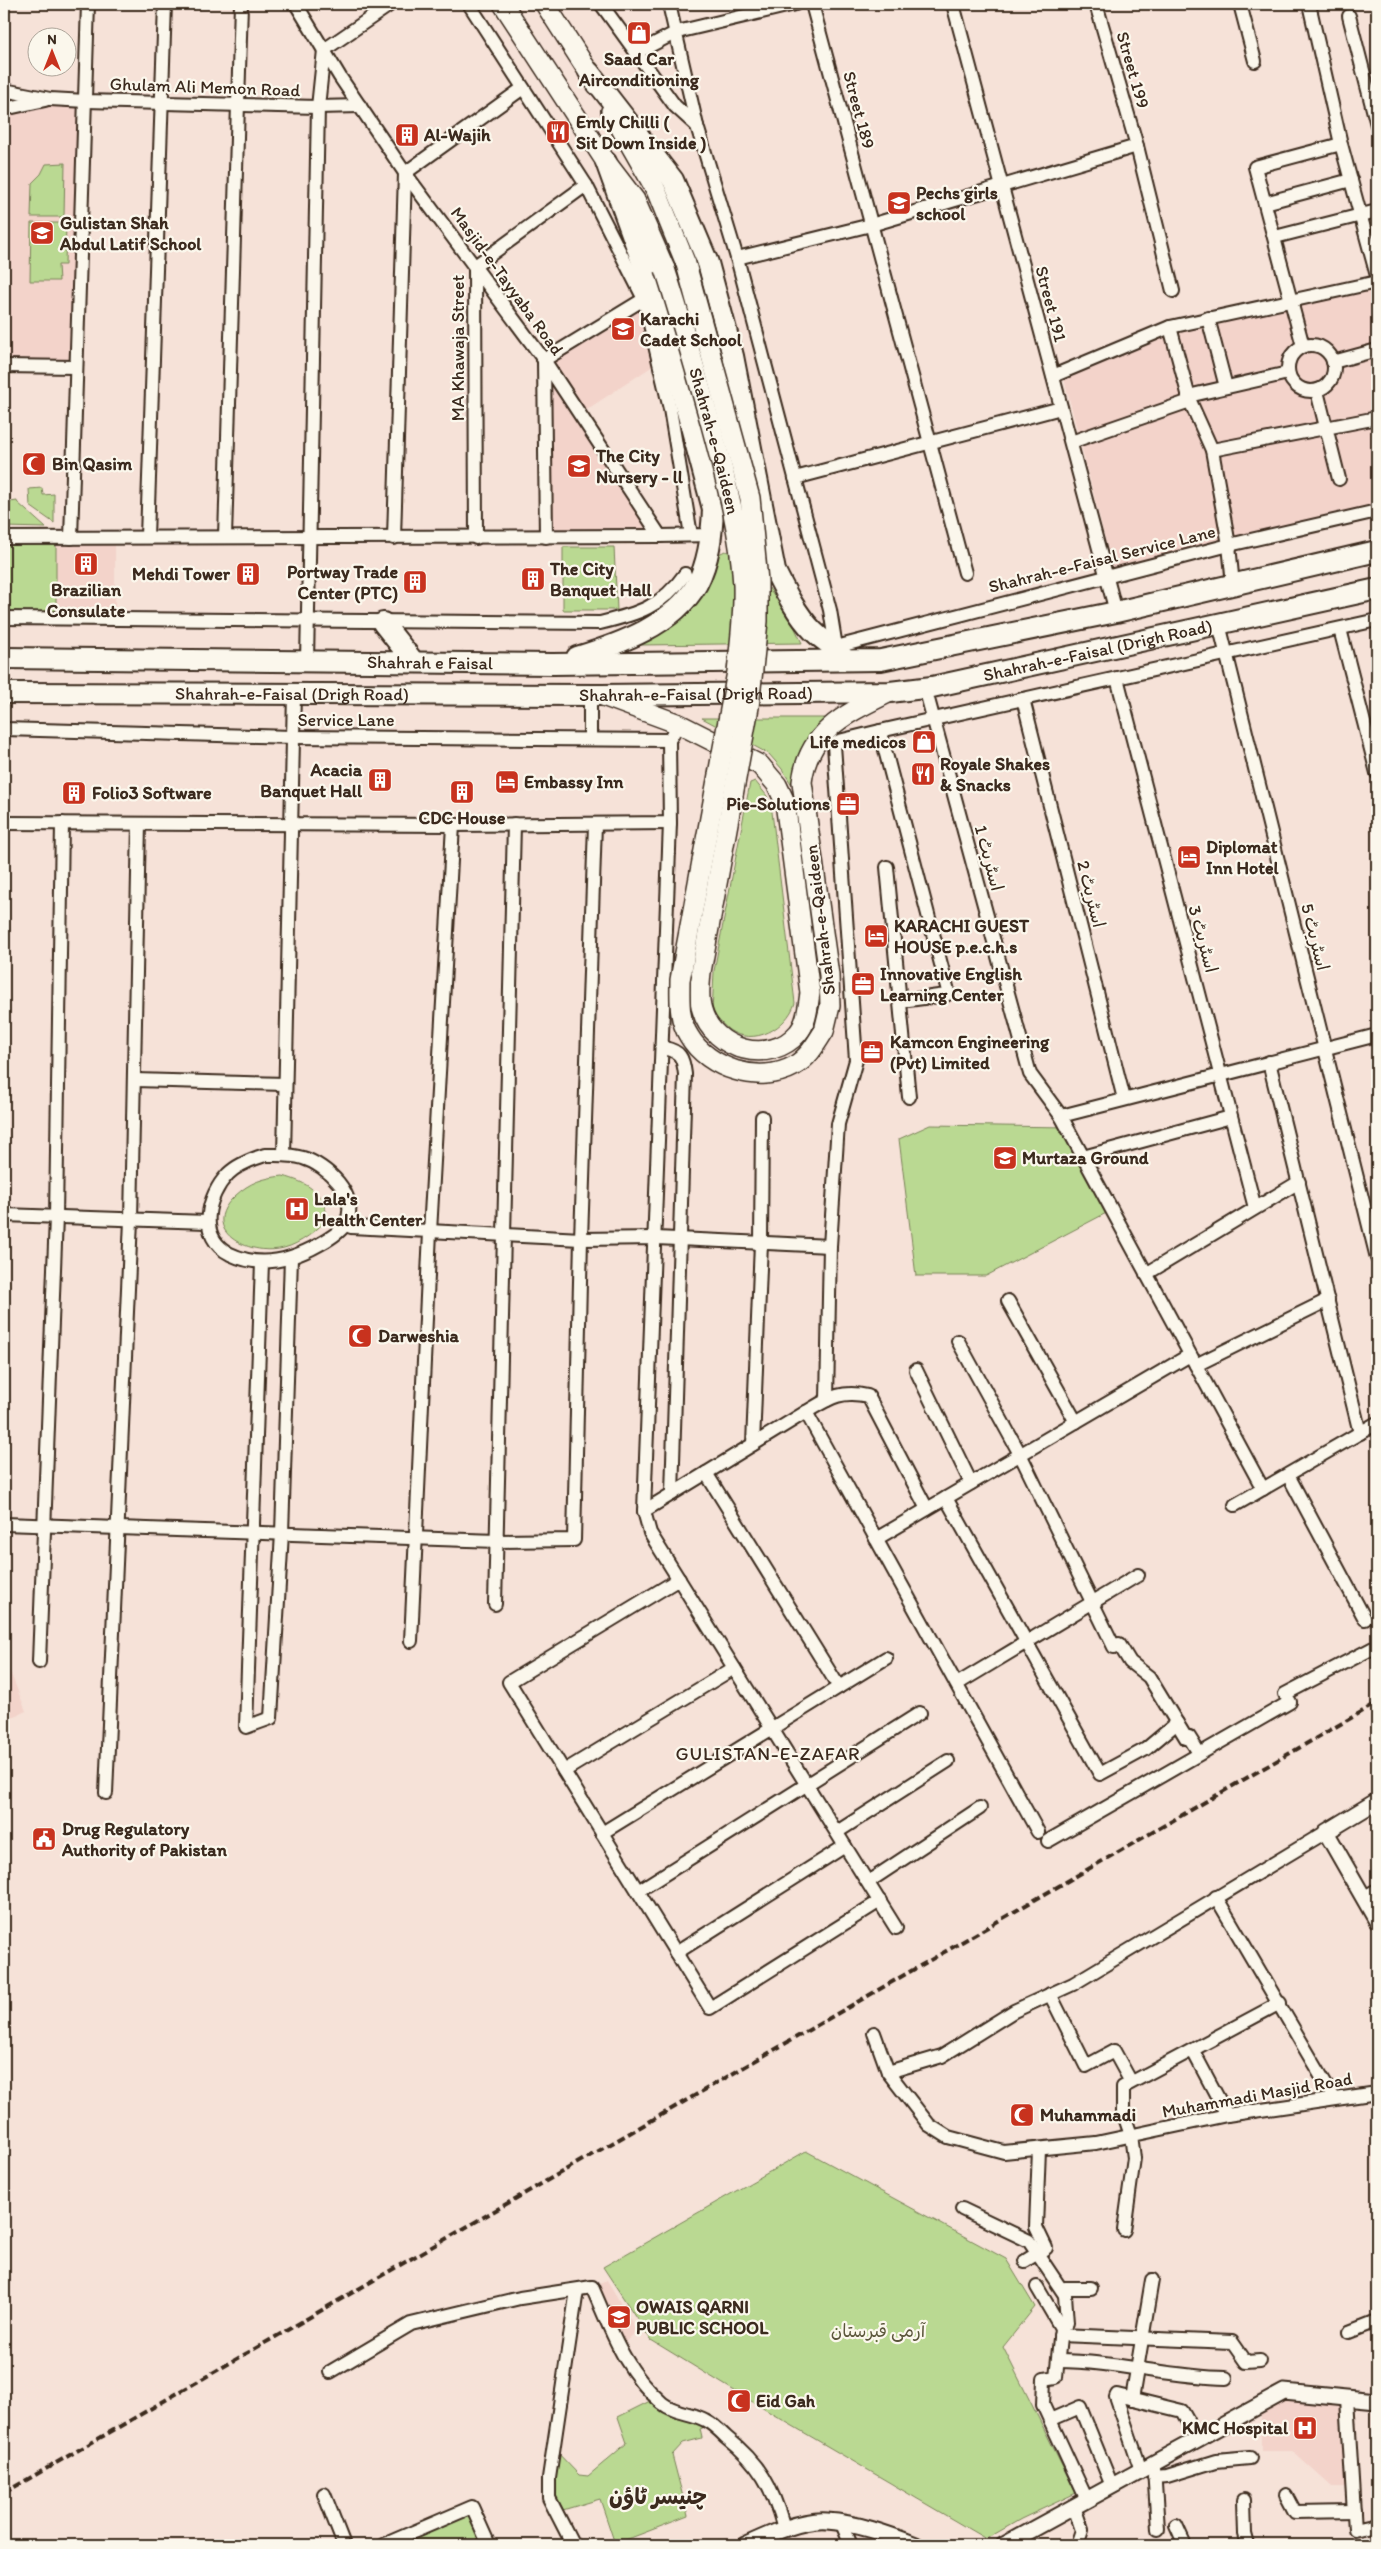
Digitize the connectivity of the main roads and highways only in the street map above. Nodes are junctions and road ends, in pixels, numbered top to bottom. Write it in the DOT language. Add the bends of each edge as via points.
graph roads {
  1 [pos="503,4"];
  2 [pos="545,4"];
  3 [pos="589,72"];
  4 [pos="606,162"];
  5 [pos="767,534"];
  6 [pos="712,535"];
  7 [pos="1377,552"];
  8 [pos="1377,589"];
  9 [pos="382,623"];
  10 [pos="840,653"];
  11 [pos="4,658"];
  12 [pos="307,661"];
  13 [pos="413,661"];
  14 [pos="553,664"];
  15 [pos="890,692"];
  16 [pos="4,693"];
  17 [pos="596,695"];
  1 -- 4 [label="main road, Shahrah-e-Qaideen"];
  2 -- 3 [label="main road, Shahrah-e-Qaideen"];
  3 -- 5 [label="highway" via="673,180 708,263 732,356"];
  3 -- 17 [label="main road, Shahrah-e-Qaideen, bridge" via="656,190 686,264 750,498 758,581 758,621 748,707 701,972 701,1010 708,1026 723,1041 740,1049 763,1051 782,1047 799,1033 808,1012 810,993 789,826 785,802 777,785 760,765 674,732"];
  4 -- 6 [label="highway" via="661,314 713,509"];
  4 -- 15 [label="main road, Shahrah-e-Qaideen, bridge" via="635,200 665,269 730,496 739,545 743,586 737,672 680,980 680,1011 688,1036 704,1055 728,1069 773,1072 794,1066 813,1049 824,1031 830,1006 829,975 802,782 804,765 820,736 853,711"];
  5 -- 6 [label="highway" via="758,544 746,548 726,545"];
  5 -- 10 [label="highway" via="775,571 791,600 813,630"];
  6 -- 14 [label="highway" via="696,585 682,603 662,620 603,649"];
  7 -- 10 [label="highway, Shahrah-e-Faisal (Drigh Road)" via="1116,612 881,660"];
  8 -- 15 [label="highway, Shahrah-e-Faisal (Drigh Road)" via="924,688"];
  9 -- 13 [label="highway"];
  10 -- 14 [label="highway, Shahrah-e-Faisal (Drigh Road)"];
  11 -- 12 [label="highway, Shahrah-e-Faisal (Drigh Road)"];
  12 -- 13 [label="highway, Shahrah e Faisal"];
  13 -- 14 [label="highway, Shahrah e Faisal"];
  15 -- 17 [label="highway, Shahrah-e-Faisal (Drigh Road)"];
  16 -- 17 [label="highway, Shahrah-e-Faisal (Drigh Road)"];
}
